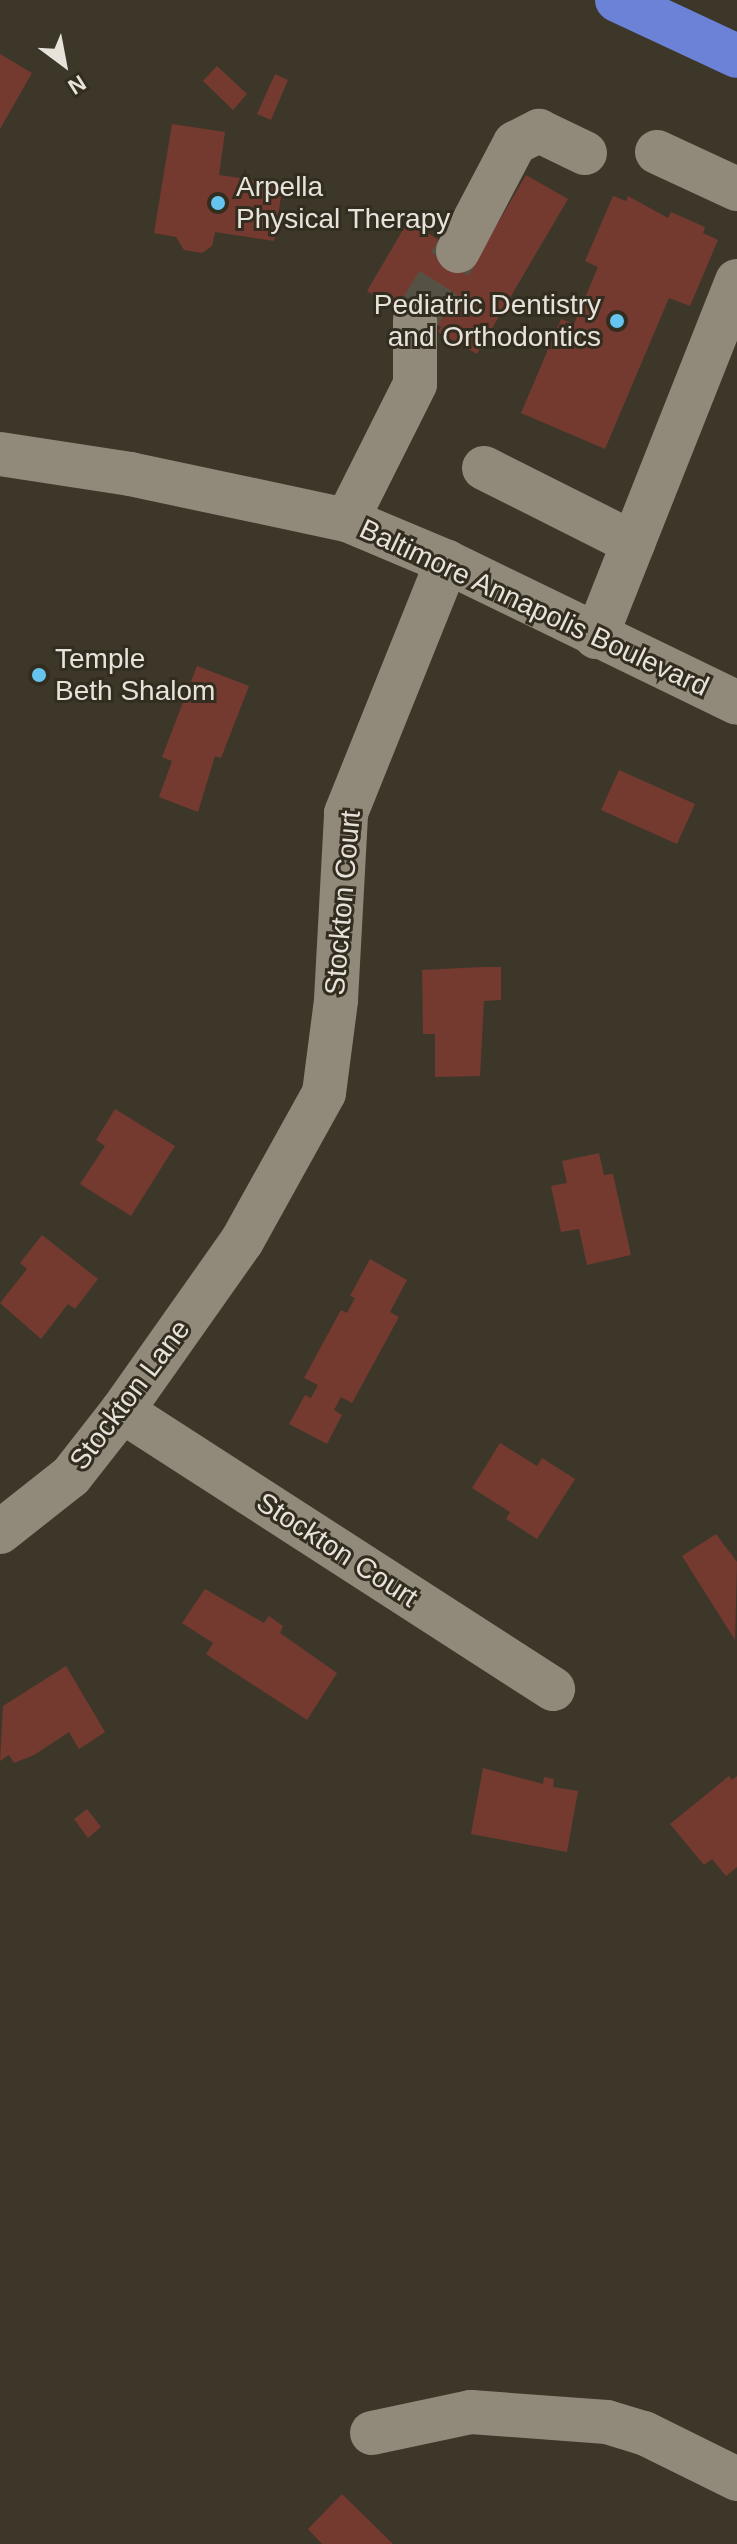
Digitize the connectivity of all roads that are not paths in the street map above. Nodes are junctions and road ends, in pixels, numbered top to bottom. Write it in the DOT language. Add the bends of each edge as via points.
graph roads {
  1 [pos="617,0"];
  2 [pos="737,56"];
  3 [pos="657,152"];
  4 [pos="585,153"];
  5 [pos="737,189"];
  6 [pos="458,251"];
  7 [pos="737,281"];
  8 [pos="415,320"];
  9 [pos="0,454"];
  10 [pos="484,468"];
  11 [pos="347,520"];
  12 [pos="633,543"];
  13 [pos="447,562"];
  14 [pos="596,637"];
  15 [pos="737,703"];
  16 [pos="242,1241"];
  17 [pos="122,1411"];
  18 [pos="0,1532"];
  19 [pos="553,1689"];
  20 [pos="372,2433"];
  21 [pos="737,2479"];
  1 -- 2 [label="highway"];
  3 -- 5 [label="street"];
  4 -- 6 [label="street" via="539,131 515,143"];
  7 -- 12 [label="street"];
  8 -- 11 [label="street" via="415,384"];
  9 -- 11 [label="street, Baltimore Annapolis Boulevard" via="130,474"];
  10 -- 12 [label="street"];
  11 -- 13 [label="street, Baltimore Annapolis Boulevard"];
  12 -- 14 [label="street"];
  13 -- 14 [label="street, Baltimore Annapolis Boulevard"];
  13 -- 16 [label="street, Stockton Court" via="346,813 336,1000 324,1093"];
  14 -- 15 [label="street, Baltimore Annapolis Boulevard"];
  16 -- 17 [label="street, Stockton Lane"];
  17 -- 18 [label="street, Stockton Lane" via="71,1476"];
  17 -- 19 [label="street, Stockton Court"];
  20 -- 21 [label="street" via="471,2412 607,2422 644,2433"];
}
